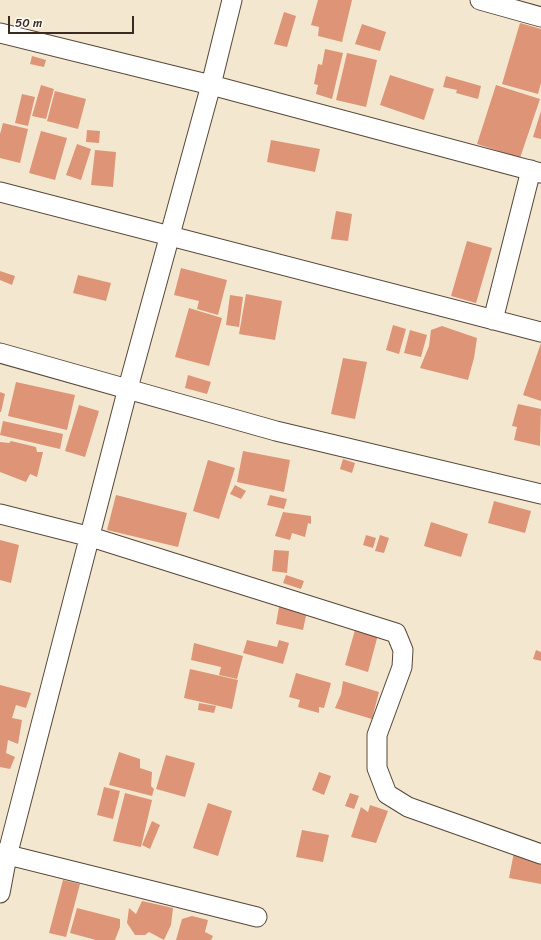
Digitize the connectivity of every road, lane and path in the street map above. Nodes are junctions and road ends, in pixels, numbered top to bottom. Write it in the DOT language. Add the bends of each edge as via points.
graph roads {
  1 [pos="232,0"];
  2 [pos="480,0"];
  3 [pos="541,18"];
  4 [pos="0,33"];
  5 [pos="211,85"];
  6 [pos="536,171"];
  7 [pos="0,192"];
  8 [pos="169,236"];
  9 [pos="493,320"];
  10 [pos="541,332"];
  11 [pos="0,353"];
  12 [pos="128,388"];
  13 [pos="541,494"];
  14 [pos="0,514"];
  15 [pos="91,537"];
  16 [pos="4,854"];
  17 [pos="541,854"];
  18 [pos="0,893"];
  19 [pos="257,916"];
  1 -- 5 [label="street"];
  2 -- 3 [label="street"];
  4 -- 5 [label="street"];
  5 -- 6 [label="street"];
  5 -- 8 [label="street"];
  6 -- 9 [label="street"];
  7 -- 8 [label="street"];
  8 -- 9 [label="street"];
  8 -- 12 [label="street"];
  9 -- 10 [label="street"];
  11 -- 12 [label="street"];
  12 -- 13 [label="street" via="276,431"];
  12 -- 15 [label="street"];
  14 -- 15 [label="street"];
  15 -- 16 [label="street"];
  15 -- 17 [label="street" via="396,633 403,650 402,667 377,735 377,768 387,794 408,807"];
  16 -- 18 [label="street"];
  16 -- 19 [label="street"];
}
